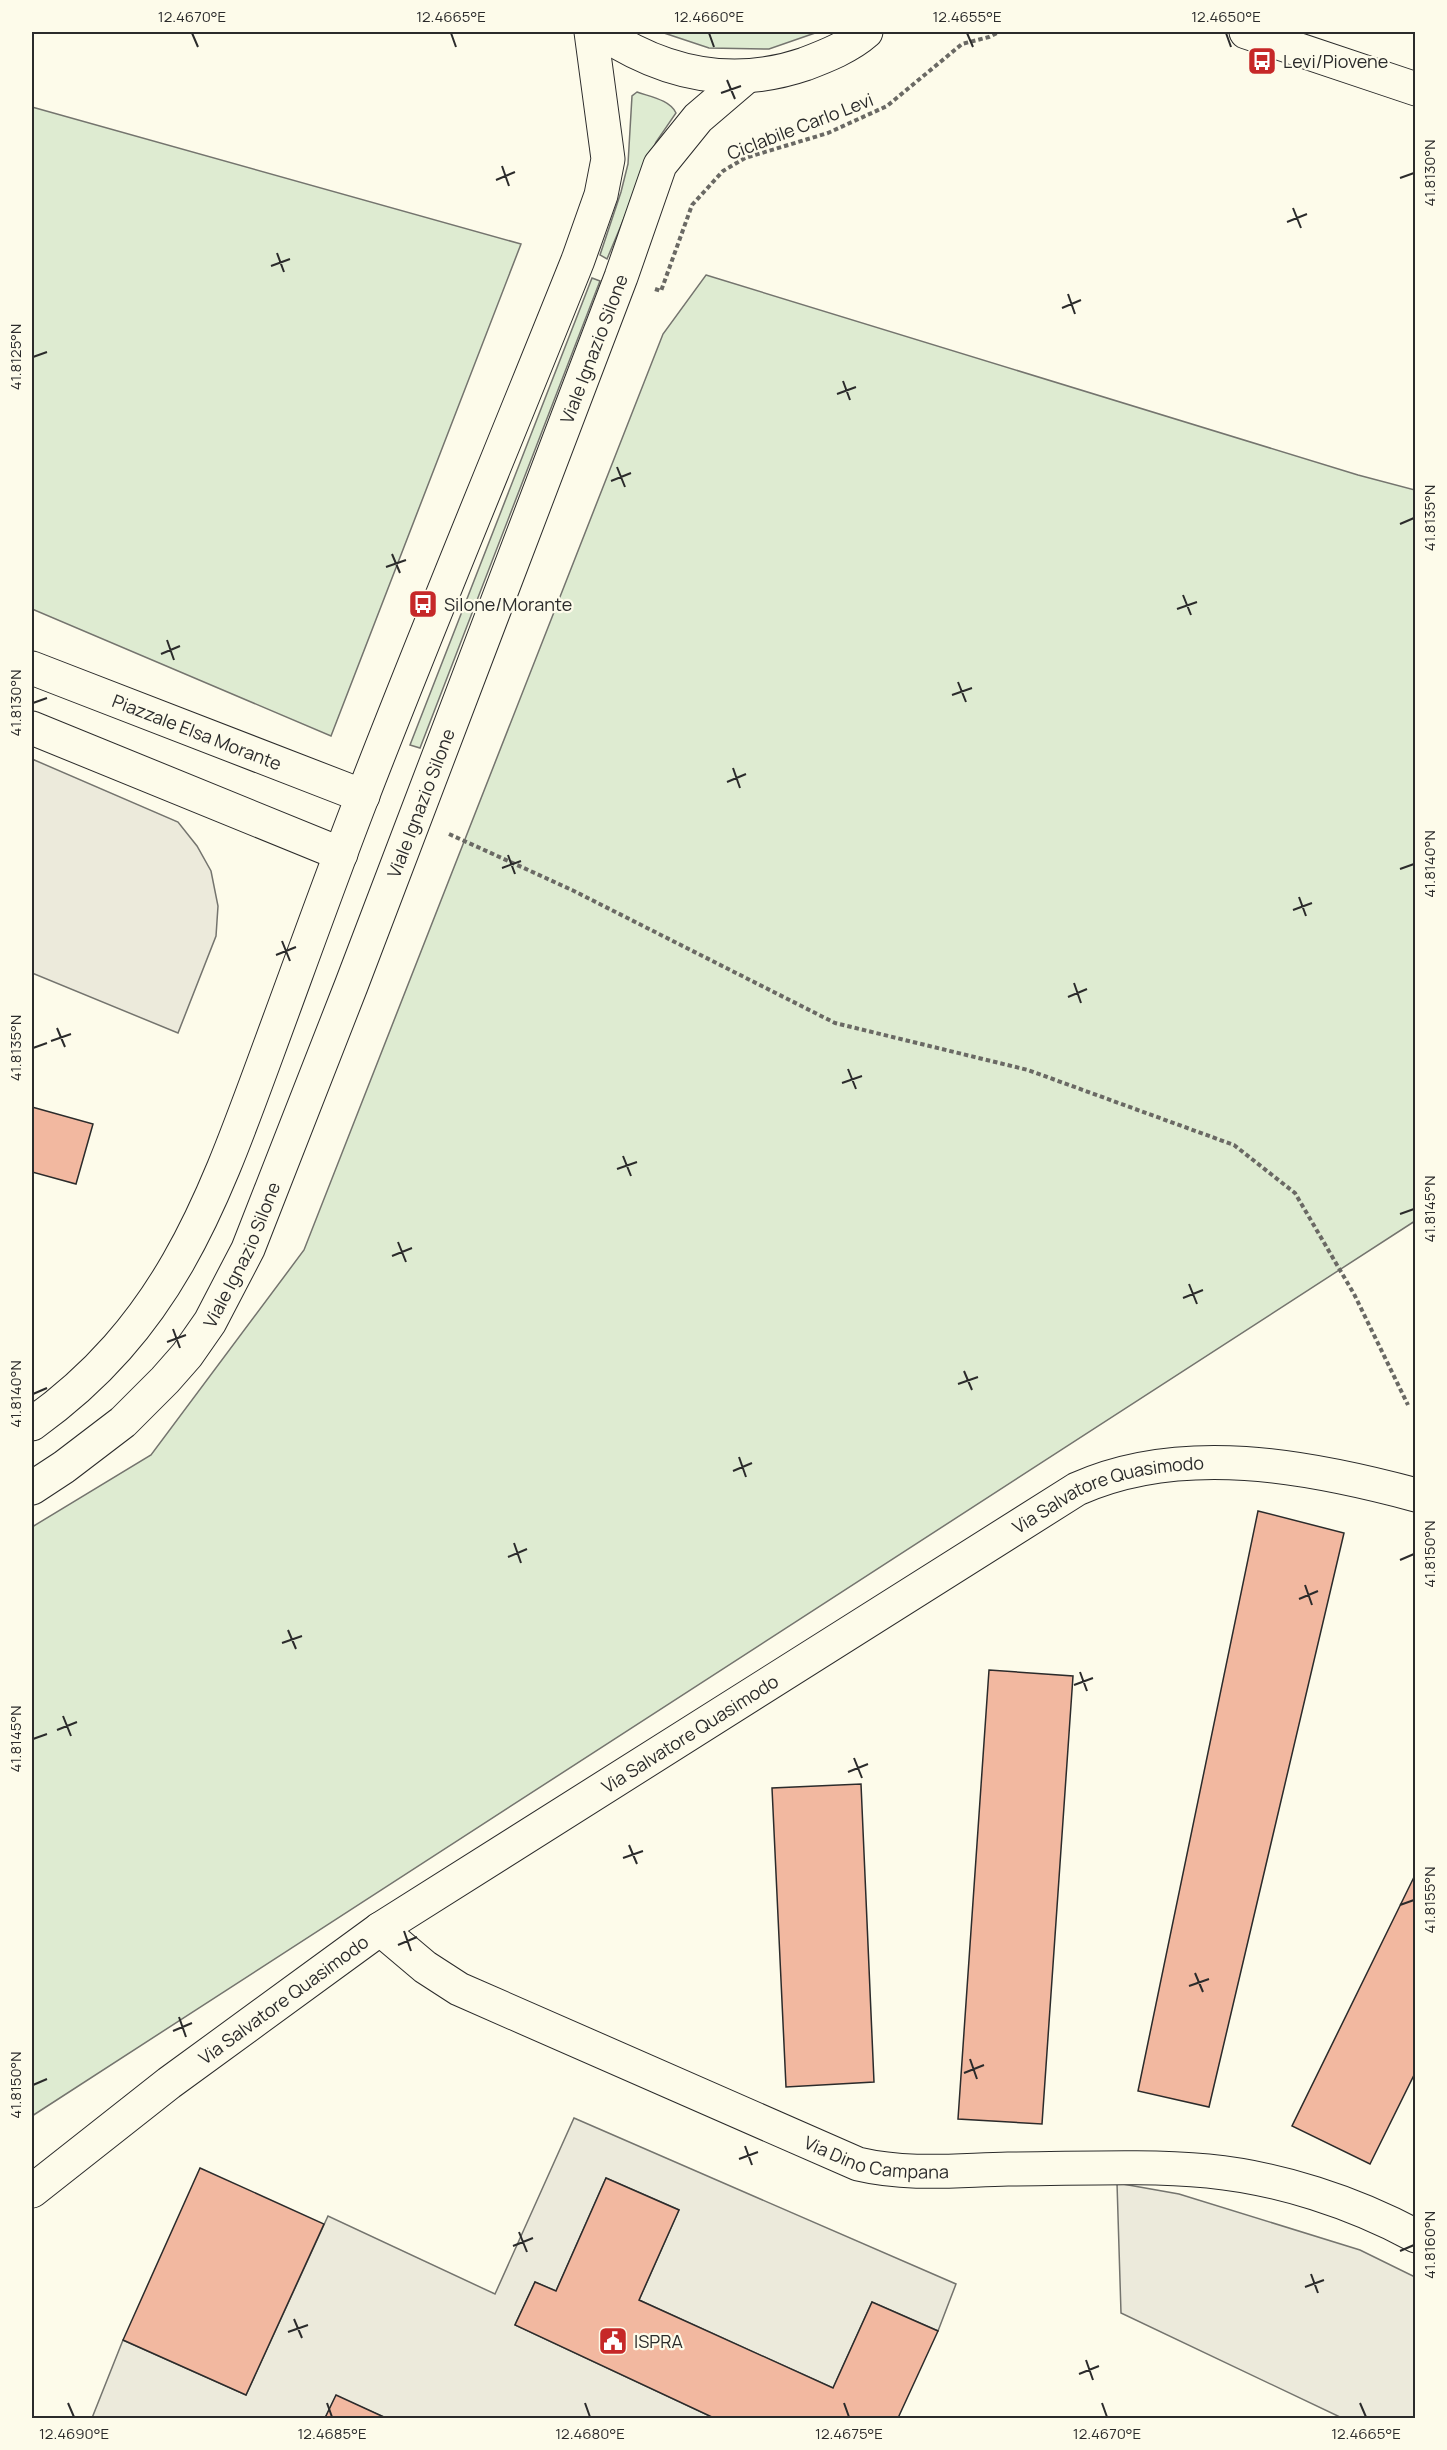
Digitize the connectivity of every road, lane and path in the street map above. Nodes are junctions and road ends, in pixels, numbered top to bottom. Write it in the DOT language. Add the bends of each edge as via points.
graph roads {
  1 [pos="591,32"];
  2 [pos="601,32"];
  3 [pos="866,32"];
  4 [pos="999,32"];
  5 [pos="1246,32"];
  6 [pos="746,77"];
  7 [pos="1416,89"];
  8 [pos="661,291"];
  9 [pos="32,669"];
  10 [pos="32,728"];
  11 [pos="363,796"];
  12 [pos="447,833"];
  13 [pos="340,854"];
  14 [pos="1408,1405"];
  15 [pos="32,1424"];
  16 [pos="32,1488"];
  17 [pos="1416,1495"];
  18 [pos="380,1929"];
  19 [pos="32,2191"];
  20 [pos="1416,2236"];
  1 -- 11 [label="street" via="608,159 601,195"];
  2 -- 6 [label="street" via="648,59 696,74"];
  3 -- 6 [label="street" via="826,56 787,70"];
  4 -- 8 [label="path, Ciclabile Carlo Levi" via="962,44 887,106 828,133 745,158 723,171 692,205"];
  5 -- 7 [label="street"];
  6 -- 16 [label="street, Viale Ignazio Silone" via="698,118 660,165 351,986 261,1218 222,1302 187,1354 146,1400 98,1442"];
  9 -- 11 [label="street, Piazzale Elsa Morante"];
  10 -- 13 [label="street"];
  11 -- 13 [label="street"];
  12 -- 14 [label="path" via="572,890 835,1023 1028,1070 1234,1145 1295,1193 1354,1294"];
  13 -- 15 [label="street" via="229,1159 182,1258 154,1303 118,1347 77,1388"];
  17 -- 18 [label="street, Via Salvatore Quasimodo" via="1324,1474 1233,1463 1155,1466 1099,1479 1061,1498"];
  18 -- 19 [label="street, Via Salvatore Quasimodo" via="169,2083"];
  18 -- 20 [label="street, Via Dino Campana" via="425,1967 459,1989 858,2164 919,2173 1116,2168 1221,2173 1333,2200"];
}
